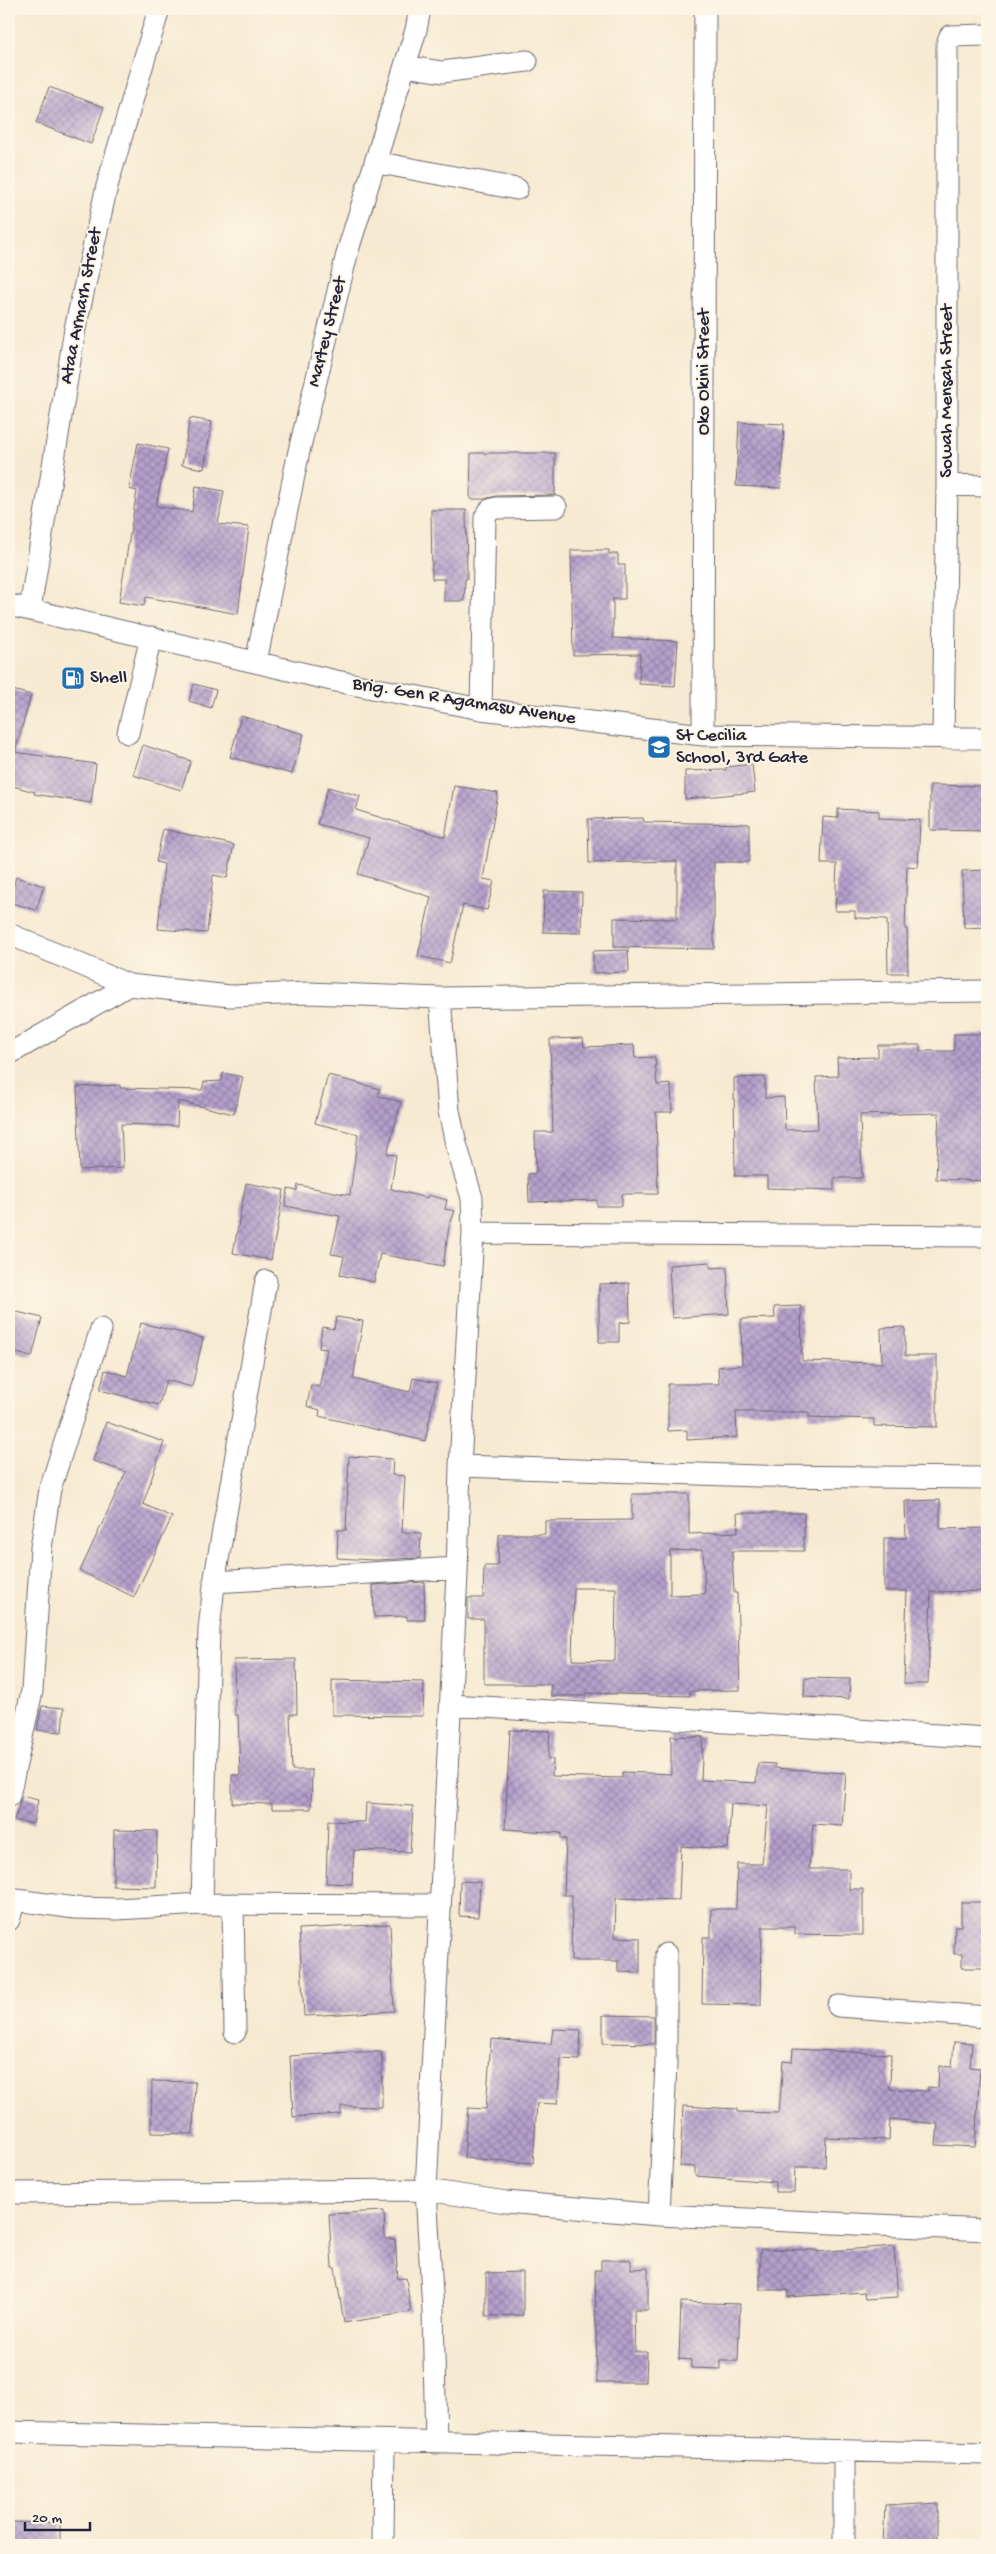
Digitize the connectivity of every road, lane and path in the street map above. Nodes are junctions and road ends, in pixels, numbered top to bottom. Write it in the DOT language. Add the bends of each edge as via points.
graph roads {
  1 [pos="159,9"];
  2 [pos="420,9"];
  3 [pos="705,9"];
  4 [pos="987,35"];
  5 [pos="527,61"];
  6 [pos="405,66"];
  7 [pos="375,162"];
  8 [pos="517,188"];
  9 [pos="948,485"];
  10 [pos="987,486"];
  11 [pos="556,507"];
  12 [pos="9,605"];
  13 [pos="30,609"];
  14 [pos="151,637"];
  15 [pos="256,662"];
  16 [pos="481,709"];
  17 [pos="128,733"];
  18 [pos="703,735"];
  19 [pos="943,738"];
  20 [pos="987,738"];
  21 [pos="9,934"];
  22 [pos="129,985"];
  23 [pos="987,991"];
  24 [pos="440,998"];
  25 [pos="9,1054"];
  26 [pos="473,1233"];
  27 [pos="987,1236"];
  28 [pos="266,1282"];
  29 [pos="101,1329"];
  30 [pos="460,1466"];
  31 [pos="987,1478"];
  32 [pos="457,1568"];
  33 [pos="214,1582"];
  34 [pos="451,1705"];
  35 [pos="987,1738"];
  36 [pos="9,1796"];
  37 [pos="202,1904"];
  38 [pos="233,1904"];
  39 [pos="440,1905"];
  40 [pos="11,1907"];
  41 [pos="666,1954"];
  42 [pos="838,2006"];
  43 [pos="987,2017"];
  44 [pos="235,2032"];
  45 [pos="426,2190"];
  46 [pos="9,2193"];
  47 [pos="659,2215"];
  48 [pos="987,2230"];
  49 [pos="9,2432"];
  50 [pos="384,2442"];
  51 [pos="436,2443"];
  52 [pos="844,2451"];
  53 [pos="987,2454"];
  54 [pos="383,2545"];
  55 [pos="844,2545"];
  1 -- 13 [label="street, Ataa Armarh Street" via="107,186 75,329"];
  2 -- 6 [label="street, Martey Street"];
  3 -- 18 [label="street, Oko Okini Street"];
  4 -- 9 [label="street, Sowah Mensah Street" via="950,36 947,44"];
  5 -- 6 [label="street" via="442,72"];
  6 -- 7 [label="street, Martey Street"];
  7 -- 8 [label="street"];
  7 -- 15 [label="street, Martey Street" via="348,250 301,442"];
  9 -- 10 [label="street"];
  9 -- 19 [label="street, Sowah Mensah Street"];
  11 -- 16 [label="street" via="496,508 485,517"];
  12 -- 13 [label="street, Brig. Gen R Agamasu Avenue"];
  13 -- 14 [label="street, Brig. Gen R Agamasu Avenue"];
  14 -- 15 [label="street, Brig. Gen R Agamasu Avenue"];
  14 -- 17 [label="street"];
  15 -- 16 [label="street, Brig. Gen R Agamasu Avenue"];
  16 -- 18 [label="street, Brig. Gen R Agamasu Avenue"];
  18 -- 19 [label="street, Brig. Gen R Agamasu Avenue"];
  19 -- 20 [label="street, Brig. Gen R Agamasu Avenue"];
  21 -- 22 [label="street"];
  22 -- 24 [label="street" via="230,996 308,993"];
  22 -- 25 [label="street"];
  23 -- 24 [label="street"];
  24 -- 26 [label="street" via="449,1111 472,1198"];
  26 -- 27 [label="street"];
  26 -- 30 [label="street"];
  28 -- 33 [label="street"];
  29 -- 36 [label="street" via="50,1489 41,1548 32,1691"];
  30 -- 31 [label="street" via="758,1476"];
  30 -- 32 [label="street"];
  32 -- 33 [label="street"];
  32 -- 34 [label="street"];
  33 -- 37 [label="street" via="209,1629"];
  34 -- 35 [label="street"];
  34 -- 39 [label="street"];
  37 -- 38 [label="street"];
  37 -- 40 [label="street" via="117,1909"];
  38 -- 39 [label="street"];
  38 -- 44 [label="street"];
  39 -- 45 [label="street"];
  41 -- 47 [label="street" via="666,2064"];
  42 -- 43 [label="street"];
  45 -- 46 [label="street"];
  45 -- 47 [label="street" via="506,2202"];
  45 -- 51 [label="street"];
  47 -- 48 [label="street"];
  49 -- 50 [label="street"];
  50 -- 51 [label="street"];
  50 -- 54 [label="street"];
  51 -- 52 [label="street"];
  52 -- 53 [label="street"];
  52 -- 55 [label="street"];
}
